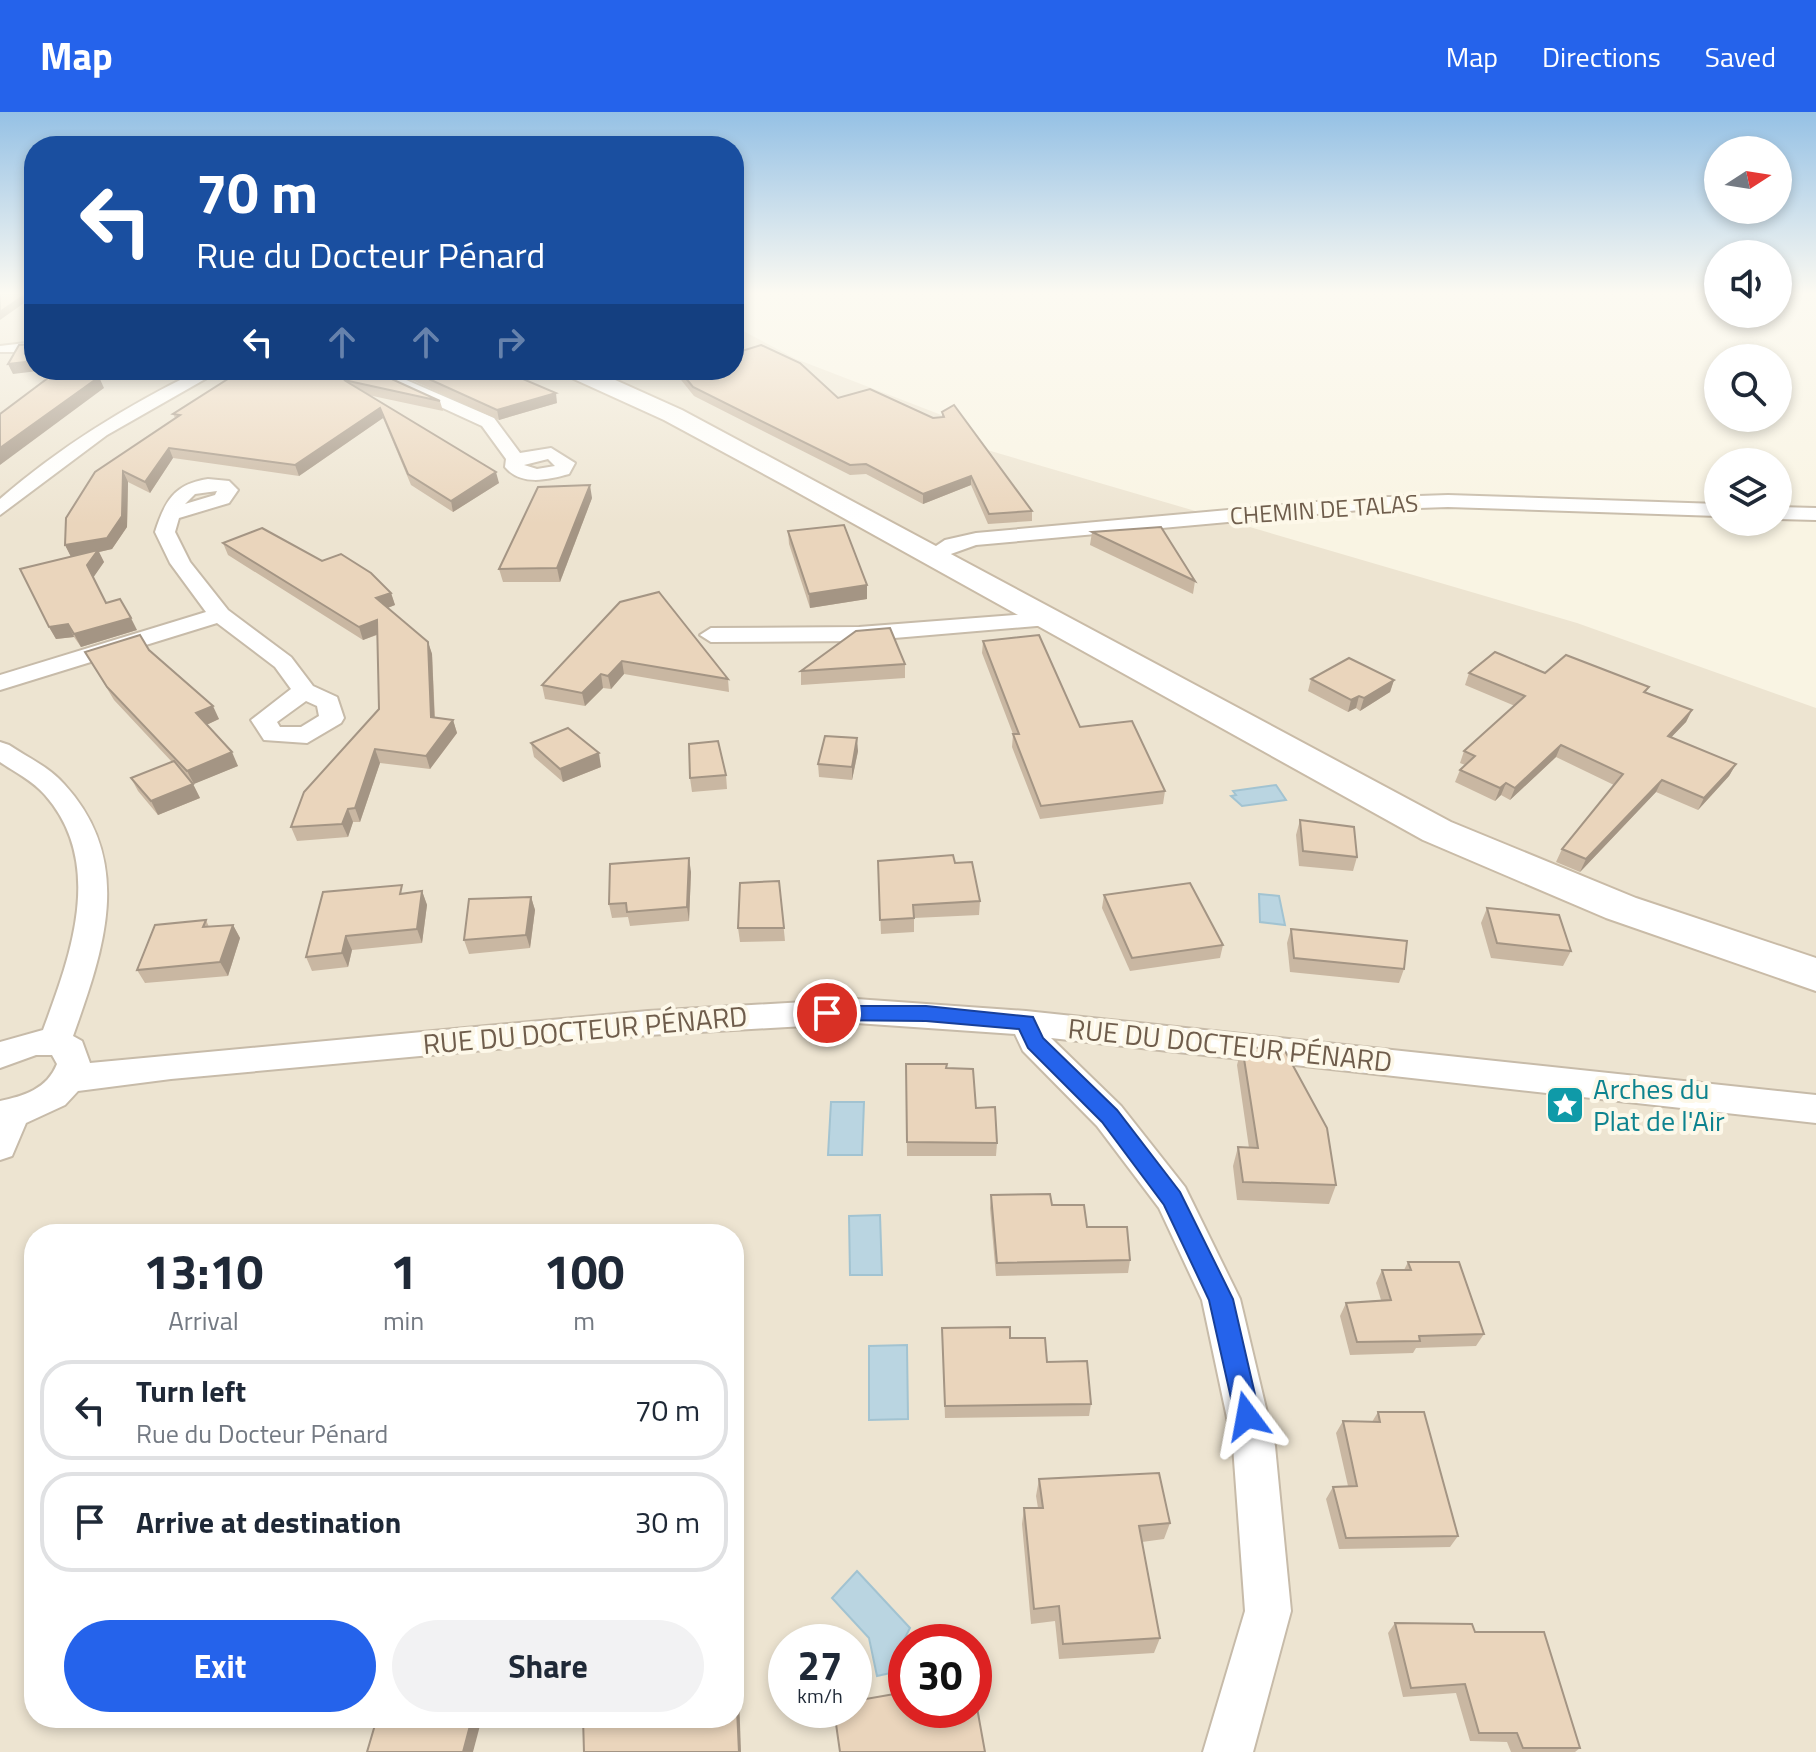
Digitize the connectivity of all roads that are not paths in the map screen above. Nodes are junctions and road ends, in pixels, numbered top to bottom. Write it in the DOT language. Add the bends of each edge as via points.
graph roads {
  1 [pos="195,380"];
  2 [pos="394,380"];
  3 [pos="595,380"];
  4 [pos="515,459"];
  5 [pos="0,509"];
  6 [pos="1704,509"];
  7 [pos="1792,513"];
  8 [pos="171,514"];
  9 [pos="1816,514"];
  10 [pos="934,554"];
  11 [pos="220,615"];
  12 [pos="1052,619"];
  13 [pos="711,635"];
  14 [pos="0,683"];
  15 [pos="304,691"];
  16 [pos="0,750"];
  17 [pos="1816,975"];
  18 [pos="1026,1023"];
  19 [pos="55,1041"];
  20 [pos="0,1055"];
  21 [pos="70,1079"];
  22 [pos="1816,1109"];
  23 [pos="6,1114"];
  24 [pos="0,1146"];
  25 [pos="1228,1752"];
  1 -- 5 [label="street" via="75,447"];
  2 -- 4 [label="street" via="488,422"];
  3 -- 10 [label="main road" via="673,415"];
  6 -- 10 [label="street, CHEMIN DE TALAS" via="1533,501 1360,504 976,539"];
  7 -- 9 [label="street"];
  8 -- 11 [label="street" via="165,532 175,553"];
  10 -- 12 [label="main road"];
  11 -- 14 [label="street"];
  11 -- 15 [label="street" via="283,662"];
  12 -- 13 [label="street" via="859,634"];
  12 -- 17 [label="main road" via="1437,831 1621,908"];
  16 -- 19 [label="street" via="55,789 84,830 96,885 86,955"];
  18 -- 21 [label="street, RUE DU DOCTEUR PÉNARD" via="856,1011 648,1023"];
  18 -- 22 [label="street, RUE DU DOCTEUR PÉNARD"];
  18 -- 25 [label="street" via="1035,1042 1109,1116 1172,1198 1221,1299 1254,1446 1268,1611"];
  19 -- 20 [label="street" via="18,1046"];
  19 -- 21 [label="street" via="75,1054"];
  21 -- 23 [label="street" via="36,1106"];
  23 -- 24 [label="street"];
}
